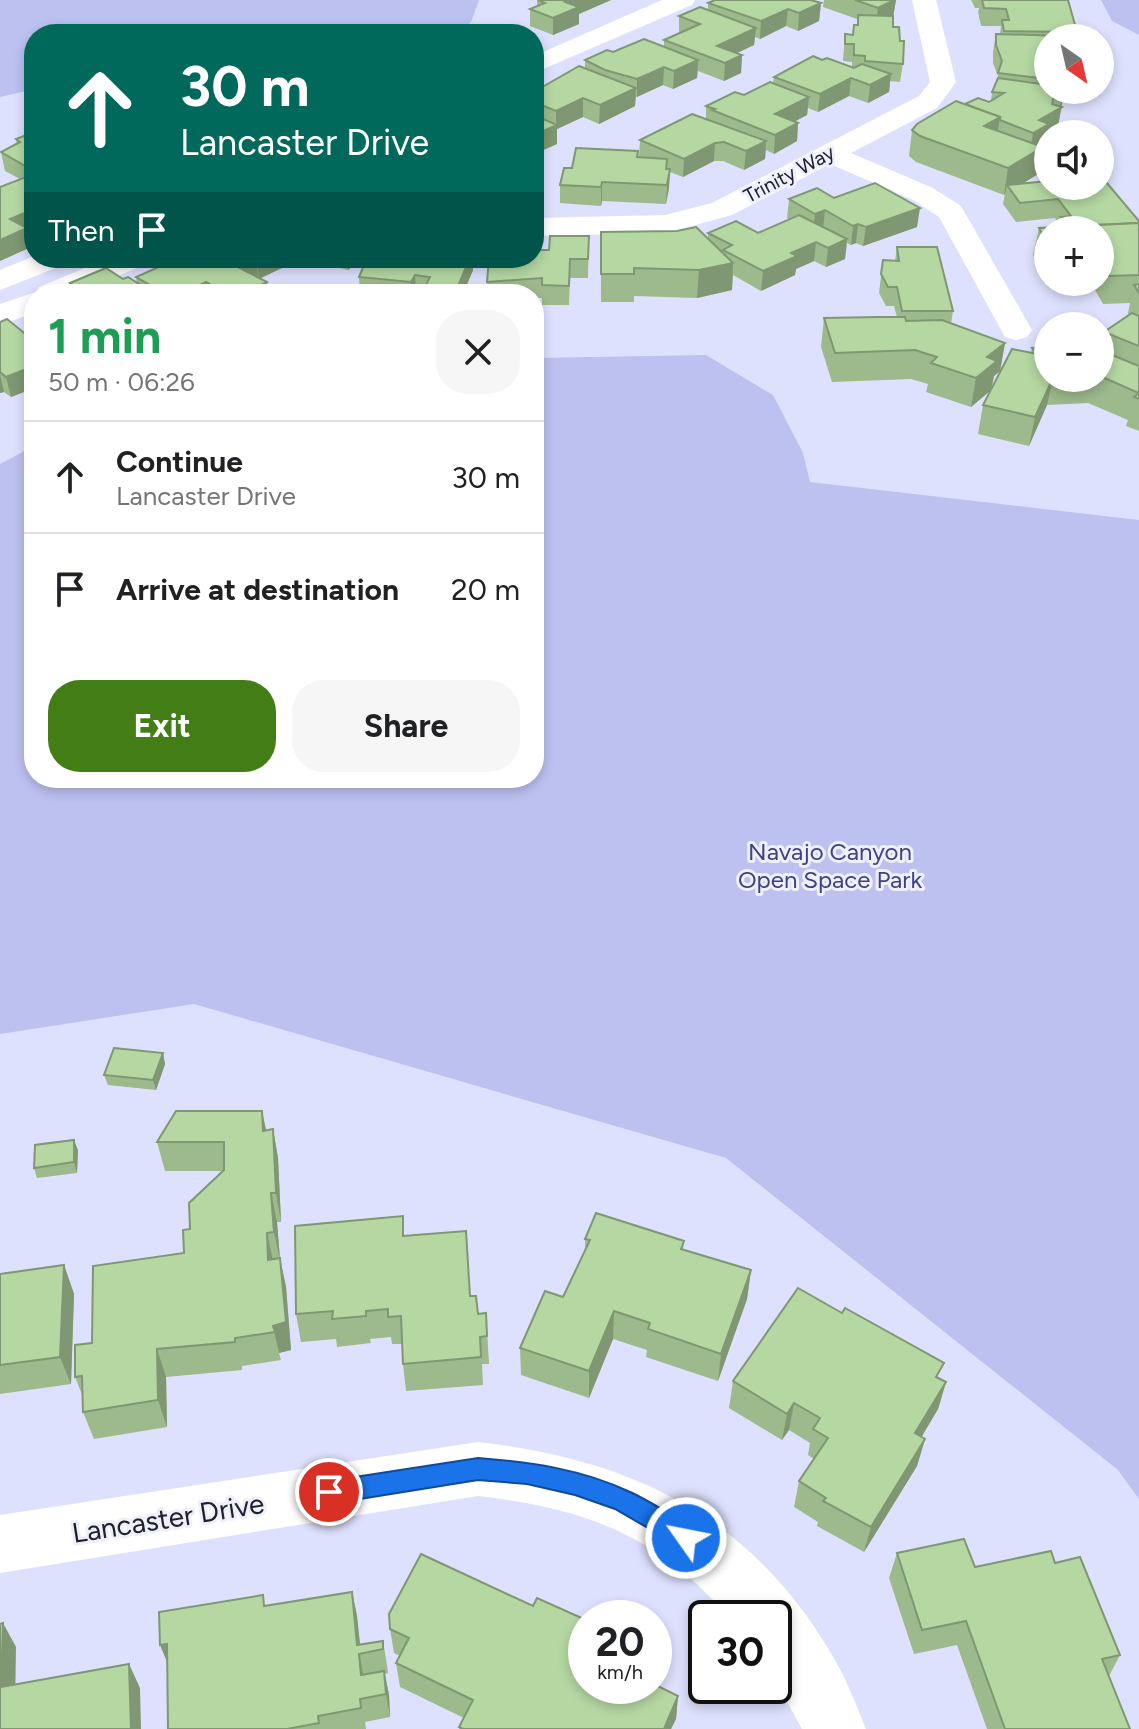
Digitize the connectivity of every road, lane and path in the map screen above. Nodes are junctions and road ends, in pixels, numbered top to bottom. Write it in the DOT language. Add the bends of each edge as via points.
graph roads {
  1 [pos="683,0"];
  2 [pos="924,0"];
  3 [pos="544,61"];
  4 [pos="828,153"];
  5 [pos="544,227"];
  6 [pos="31,268"];
  7 [pos="111,268"];
  8 [pos="0,281"];
  9 [pos="74,284"];
  10 [pos="24,305"];
  11 [pos="0,316"];
  12 [pos="1016,330"];
  13 [pos="0,1544"];
  14 [pos="755,1600"];
  15 [pos="792,1650"];
  16 [pos="834,1729"];
  1 -- 3 [label="street"];
  2 -- 4 [label="street, Trinity Way" via="943,82 928,102"];
  4 -- 5 [label="street, Trinity Way" via="722,209 666,224"];
  4 -- 12 [label="street" via="923,194 951,212"];
  6 -- 8 [label="street"];
  7 -- 9 [label="street"];
  10 -- 11 [label="street"];
  13 -- 14 [label="street, Lancaster Drive" via="478,1469 575,1483 622,1500 707,1552"];
  15 -- 16 [label="street, Lancaster Drive"];
}
